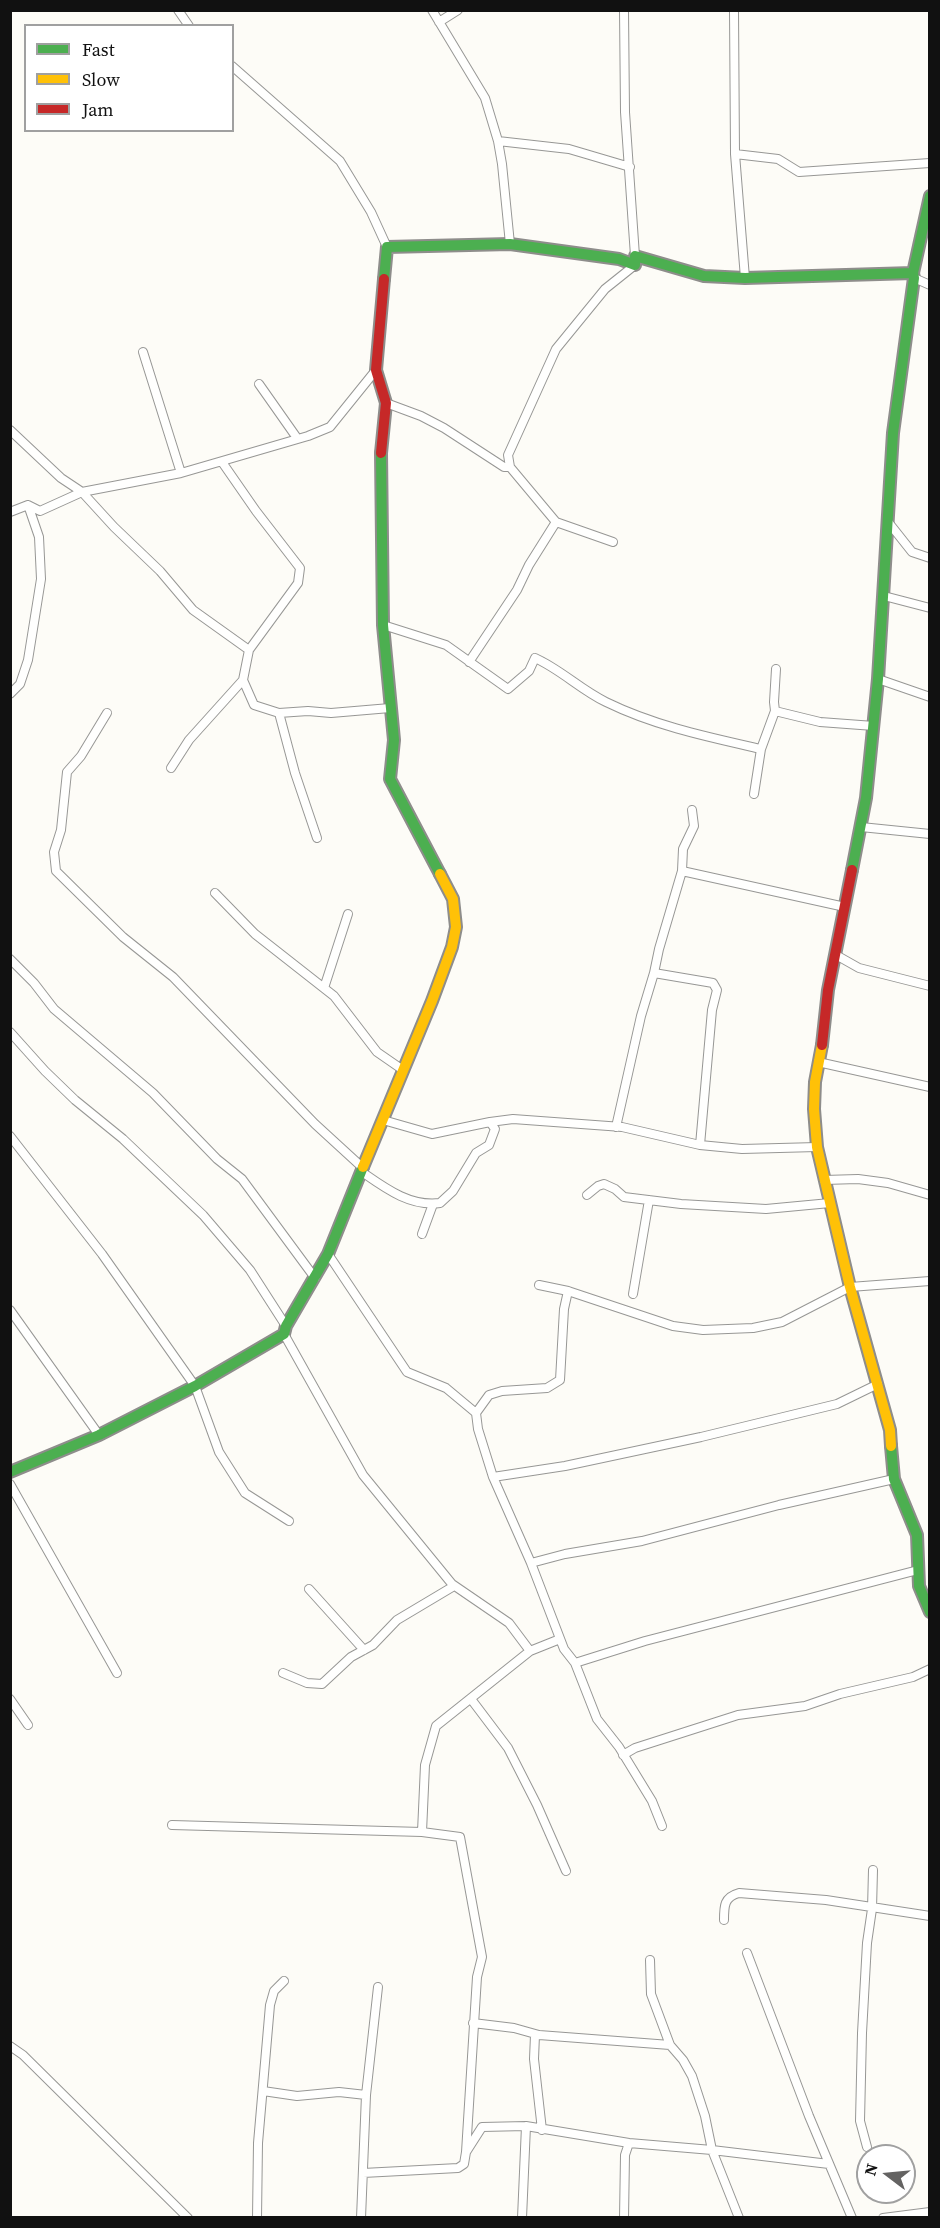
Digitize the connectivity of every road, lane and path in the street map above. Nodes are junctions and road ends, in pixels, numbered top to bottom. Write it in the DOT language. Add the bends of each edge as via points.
graph roads {
  1 [pos="178,10"];
  2 [pos="432,10"];
  3 [pos="458,10"];
  4 [pos="624,10"];
  5 [pos="734,10"];
  6 [pos="439,22"];
  7 [pos="188,24"];
  8 [pos="234,68"];
  9 [pos="498,141"];
  10 [pos="735,154"];
  11 [pos="930,163"];
  12 [pos="630,168"];
  13 [pos="930,196"];
  14 [pos="510,244"];
  15 [pos="387,247"];
  16 [pos="635,260"];
  17 [pos="913,276"];
  18 [pos="746,278"];
  19 [pos="930,285"];
  20 [pos="143,352"];
  21 [pos="376,369"];
  22 [pos="259,384"];
  23 [pos="386,403"];
  24 [pos="10,430"];
  25 [pos="297,438"];
  26 [pos="222,462"];
  27 [pos="510,467"];
  28 [pos="181,472"];
  29 [pos="82,492"];
  30 [pos="28,505"];
  31 [pos="10,512"];
  32 [pos="556,522"];
  33 [pos="889,523"];
  34 [pos="613,543"];
  35 [pos="930,558"];
  36 [pos="884,596"];
  37 [pos="930,608"];
  38 [pos="383,625"];
  39 [pos="249,650"];
  40 [pos="469,662"];
  41 [pos="776,669"];
  42 [pos="878,679"];
  43 [pos="243,680"];
  44 [pos="10,694"];
  45 [pos="930,697"];
  46 [pos="390,708"];
  47 [pos="775,711"];
  48 [pos="107,713"];
  49 [pos="279,713"];
  50 [pos="874,726"];
  51 [pos="761,749"];
  52 [pos="171,768"];
  53 [pos="754,794"];
  54 [pos="692,810"];
  55 [pos="861,827"];
  56 [pos="930,834"];
  57 [pos="317,838"];
  58 [pos="682,871"];
  59 [pos="215,893"];
  60 [pos="845,907"];
  61 [pos="348,914"];
  62 [pos="836,955"];
  63 [pos="10,959"];
  64 [pos="654,972"];
  65 [pos="930,986"];
  66 [pos="324,988"];
  67 [pos="10,1032"];
  68 [pos="818,1062"];
  69 [pos="403,1070"];
  70 [pos="930,1087"];
  71 [pos="383,1120"];
  72 [pos="490,1122"];
  73 [pos="616,1127"];
  74 [pos="10,1136"];
  75 [pos="700,1146"];
  76 [pos="817,1147"];
  77 [pos="363,1170"];
  78 [pos="824,1180"];
  79 [pos="930,1194"];
  80 [pos="586,1195"];
  81 [pos="649,1200"];
  82 [pos="830,1203"];
  83 [pos="433,1204"];
  84 [pos="422,1234"];
  85 [pos="328,1254"];
  86 [pos="315,1278"];
  87 [pos="930,1281"];
  88 [pos="539,1285"];
  89 [pos="850,1287"];
  90 [pos="568,1291"];
  91 [pos="633,1294"];
  92 [pos="10,1310"];
  93 [pos="285,1330"];
  94 [pos="878,1384"];
  95 [pos="195,1386"];
  96 [pos="476,1413"];
  97 [pos="99,1435"];
  98 [pos="10,1472"];
  99 [pos="493,1477"];
  100 [pos="894,1479"];
  101 [pos="10,1484"];
  102 [pos="289,1521"];
  103 [pos="531,1563"];
  104 [pos="918,1570"];
  105 [pos="454,1586"];
  106 [pos="309,1589"];
  107 [pos="930,1612"];
  108 [pos="560,1639"];
  109 [pos="364,1650"];
  110 [pos="530,1651"];
  111 [pos="575,1663"];
  112 [pos="930,1670"];
  113 [pos="117,1673"];
  114 [pos="283,1674"];
  115 [pos="10,1699"];
  116 [pos="471,1700"];
  117 [pos="28,1725"];
  118 [pos="623,1755"];
  119 [pos="172,1825"];
  120 [pos="662,1826"];
  121 [pos="423,1832"];
  122 [pos="873,1870"];
  123 [pos="566,1871"];
  124 [pos="872,1909"];
  125 [pos="930,1916"];
  126 [pos="724,1920"];
  127 [pos="747,1953"];
  128 [pos="650,1960"];
  129 [pos="284,1981"];
  130 [pos="378,1986"];
  131 [pos="473,2023"];
  132 [pos="535,2034"];
  133 [pos="670,2045"];
  134 [pos="10,2046"];
  135 [pos="263,2091"];
  136 [pos="366,2095"];
  137 [pos="526,2127"];
  138 [pos="542,2130"];
  139 [pos="629,2143"];
  140 [pos="866,2144"];
  141 [pos="712,2150"];
  142 [pos="466,2152"];
  143 [pos="829,2164"];
  144 [pos="363,2173"];
  145 [pos="930,2212"];
  146 [pos="188,2217"];
  147 [pos="257,2217"];
  148 [pos="361,2217"];
  149 [pos="522,2217"];
  150 [pos="624,2217"];
  151 [pos="739,2217"];
  152 [pos="852,2217"];
  153 [pos="883,2217"];
  1 -- 7 [label="street"];
  2 -- 6 [label="street"];
  3 -- 6 [label="street"];
  4 -- 12 [label="street"];
  5 -- 10 [label="street"];
  6 -- 9 [label="street" via="485,98"];
  8 -- 15 [label="street" via="340,161"];
  9 -- 12 [label="street" via="569,149"];
  9 -- 14 [label="street"];
  10 -- 11 [label="street" via="778,159 799,172"];
  10 -- 18 [label="street"];
  12 -- 16 [label="street"];
  13 -- 17 [label="street"];
  14 -- 15 [label="street"];
  14 -- 16 [label="street"];
  15 -- 21 [label="street"];
  16 -- 18 [label="street" via="704,276"];
  16 -- 27 [label="street" via="605,289 556,349 508,454"];
  17 -- 18 [label="street"];
  17 -- 19 [label="street"];
  17 -- 33 [label="street" via="893,433"];
  20 -- 28 [label="street"];
  21 -- 23 [label="street"];
  21 -- 25 [label="street" via="330,427"];
  22 -- 25 [label="street"];
  23 -- 27 [label="street" via="429,420 504,467"];
  23 -- 38 [label="street" via="381,447"];
  24 -- 29 [label="street"];
  25 -- 26 [label="street"];
  26 -- 28 [label="street"];
  26 -- 39 [label="street" via="300,568 298,583"];
  27 -- 32 [label="street"];
  28 -- 29 [label="street"];
  29 -- 30 [label="street" via="40,510"];
  29 -- 39 [label="street" via="193,610"];
  30 -- 31 [label="street"];
  30 -- 44 [label="street" via="39,537 41,579 28,660 20,684"];
  32 -- 34 [label="street"];
  32 -- 40 [label="street"];
  33 -- 35 [label="street" via="912,552"];
  33 -- 36 [label="street"];
  36 -- 37 [label="street"];
  36 -- 42 [label="street"];
  38 -- 40 [label="street" via="446,645"];
  38 -- 46 [label="street"];
  39 -- 43 [label="street"];
  40 -- 51 [label="street" via="508,690 530,671 535,658 605,702 685,732"];
  41 -- 47 [label="street"];
  42 -- 45 [label="street"];
  42 -- 50 [label="street"];
  43 -- 49 [label="street" via="254,705"];
  43 -- 52 [label="street" via="189,740"];
  46 -- 49 [label="street"];
  46 -- 69 [label="street" via="394,740 390,779 453,899 456,921 449,954"];
  47 -- 50 [label="street" via="820,722"];
  47 -- 51 [label="street"];
  48 -- 77 [label="street" via="67,772 61,830 54,852 56,871 123,937 173,977"];
  49 -- 57 [label="street"];
  50 -- 55 [label="street"];
  51 -- 53 [label="street"];
  54 -- 58 [label="street" via="694,826 683,849"];
  55 -- 56 [label="street"];
  55 -- 60 [label="street"];
  58 -- 60 [label="street"];
  58 -- 64 [label="street"];
  59 -- 66 [label="street" via="255,934"];
  60 -- 62 [label="street"];
  61 -- 66 [label="street"];
  62 -- 65 [label="street" via="859,968"];
  62 -- 68 [label="street"];
  63 -- 86 [label="street" via="54,1009 153,1092 217,1159 242,1179"];
  64 -- 73 [label="street"];
  64 -- 75 [label="street" via="712,983 717,990"];
  66 -- 69 [label="street" via="343,1004 377,1052"];
  67 -- 93 [label="street" via="75,1100 123,1139 203,1215 250,1270"];
  68 -- 70 [label="street"];
  68 -- 76 [label="street" via="814,1109"];
  69 -- 71 [label="street"];
  71 -- 72 [label="street" via="432,1134"];
  71 -- 77 [label="street"];
  72 -- 73 [label="street" via="513,1119"];
  72 -- 83 [label="street" via="495,1129 489,1144 476,1153 447,1198"];
  73 -- 75 [label="street"];
  74 -- 95 [label="street" via="102,1254"];
  75 -- 76 [label="street"];
  76 -- 78 [label="street"];
  77 -- 83 [label="street" via="396,1195"];
  77 -- 85 [label="street"];
  78 -- 79 [label="street" via="858,1179"];
  78 -- 82 [label="street"];
  80 -- 81 [label="street" via="604,1184 624,1197"];
  81 -- 82 [label="street" via="766,1209"];
  81 -- 91 [label="street"];
  82 -- 89 [label="street"];
  83 -- 84 [label="street"];
  85 -- 86 [label="street"];
  85 -- 96 [label="street" via="407,1372 446,1388"];
  86 -- 93 [label="street"];
  87 -- 89 [label="street"];
  88 -- 90 [label="street"];
  89 -- 90 [label="street" via="782,1322 753,1328 703,1330 663,1323"];
  89 -- 94 [label="street"];
  90 -- 96 [label="street" via="560,1380 547,1388 489,1395"];
  92 -- 97 [label="street"];
  93 -- 95 [label="street"];
  93 -- 105 [label="street" via="363,1475"];
  94 -- 99 [label="street" via="837,1404 701,1437"];
  94 -- 100 [label="street" via="891,1430"];
  95 -- 97 [label="street"];
  95 -- 102 [label="street" via="219,1452 245,1493"];
  96 -- 99 [label="street"];
  97 -- 98 [label="street"];
  99 -- 103 [label="street"];
  100 -- 103 [label="street" via="642,1541"];
  100 -- 104 [label="street" via="917,1535"];
  101 -- 113 [label="street"];
  103 -- 108 [label="street"];
  104 -- 107 [label="street" via="919,1586"];
  104 -- 111 [label="street"];
  105 -- 109 [label="street" via="397,1620"];
  105 -- 110 [label="street" via="509,1623"];
  106 -- 109 [label="street"];
  108 -- 110 [label="street"];
  108 -- 111 [label="street"];
  109 -- 114 [label="street" via="322,1684"];
  110 -- 116 [label="street"];
  111 -- 118 [label="street" via="597,1719"];
  112 -- 118 [label="street" via="805,1706 738,1715"];
  115 -- 117 [label="street"];
  116 -- 121 [label="street" via="436,1726 425,1765"];
  116 -- 123 [label="street" via="508,1748"];
  118 -- 120 [label="street" via="652,1801"];
  119 -- 121 [label="street"];
  121 -- 131 [label="street" via="460,1837 482,1958"];
  122 -- 124 [label="street"];
  124 -- 125 [label="street"];
  124 -- 126 [label="street" via="826,1900 739,1893 725,1901"];
  124 -- 140 [label="street" via="862,2033 860,2121"];
  127 -- 143 [label="street"];
  128 -- 133 [label="street" via="650,1988"];
  129 -- 135 [label="street" via="274,1991 270,2004"];
  130 -- 136 [label="street"];
  131 -- 132 [label="street"];
  131 -- 142 [label="street"];
  132 -- 133 [label="street"];
  132 -- 138 [label="street"];
  133 -- 141 [label="street" via="692,2076"];
  134 -- 146 [label="street"];
  135 -- 136 [label="street" via="297,2096 339,2092"];
  135 -- 147 [label="street"];
  136 -- 144 [label="street"];
  137 -- 138 [label="street"];
  137 -- 142 [label="street" via="482,2127"];
  137 -- 149 [label="street"];
  138 -- 139 [label="street"];
  139 -- 141 [label="street"];
  139 -- 150 [label="street" via="625,2156"];
  141 -- 143 [label="street"];
  141 -- 151 [label="street"];
  142 -- 144 [label="street" via="464,2164 458,2168"];
  143 -- 152 [label="street"];
  144 -- 148 [label="street"];
  145 -- 153 [label="street"];
}
